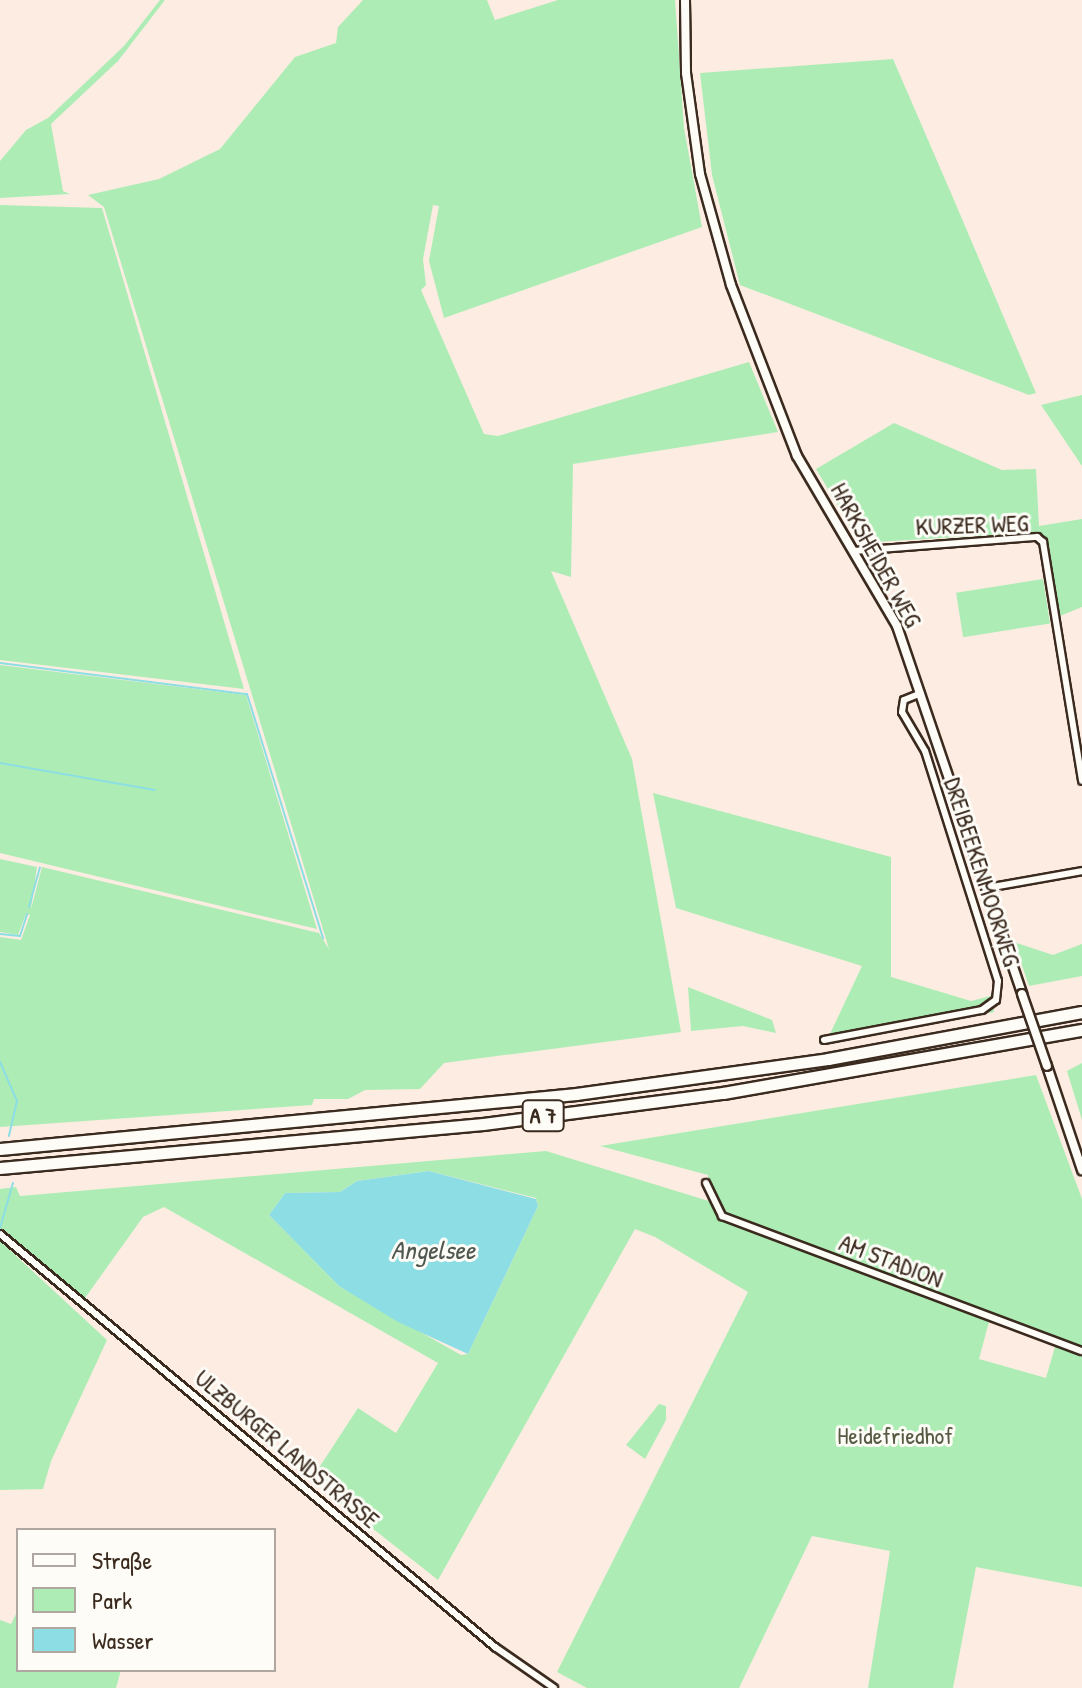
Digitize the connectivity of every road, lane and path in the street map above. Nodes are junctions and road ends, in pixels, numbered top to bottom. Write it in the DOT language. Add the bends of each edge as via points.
graph roads {
  1 [pos="685,0"];
  2 [pos="854,551"];
  3 [pos="921,693"];
  4 [pos="1082,781"];
  5 [pos="1082,871"];
  6 [pos="987,888"];
  7 [pos="1082,1012"];
  8 [pos="1082,1030"];
  9 [pos="824,1040"];
  10 [pos="0,1149"];
  11 [pos="0,1168"];
  12 [pos="1082,1170"];
  13 [pos="706,1183"];
  14 [pos="0,1234"];
  15 [pos="1082,1351"];
  16 [pos="554,1688"];
  1 -- 2 [label="main road, HARKSHEIDER WEG" via="686,73 700,174 731,285 786,431"];
  2 -- 3 [label="main road, HARKSHEIDER WEG" via="897,626"];
  2 -- 4 [label="street, KURZER WEG" via="1037,537 1043,542"];
  3 -- 6 [label="main road, HARKSHEIDER WEG"];
  3 -- 9 [label="street, DREIBEEKENMOORWEG" via="904,700 902,712 925,751 999,991 982,1010"];
  5 -- 6 [label="street"];
  6 -- 12 [label="main road, HARKSHEIDER WEG, bridge"];
  7 -- 10 [label="highway, A 7" via="828,1059 591,1092"];
  8 -- 11 [label="highway, A 7" via="723,1093 513,1120"];
  13 -- 15 [label="street, AM STADION" via="722,1216"];
  14 -- 16 [label="street, ULZBURGER LANDSTRASSE" via="495,1647"];
}
